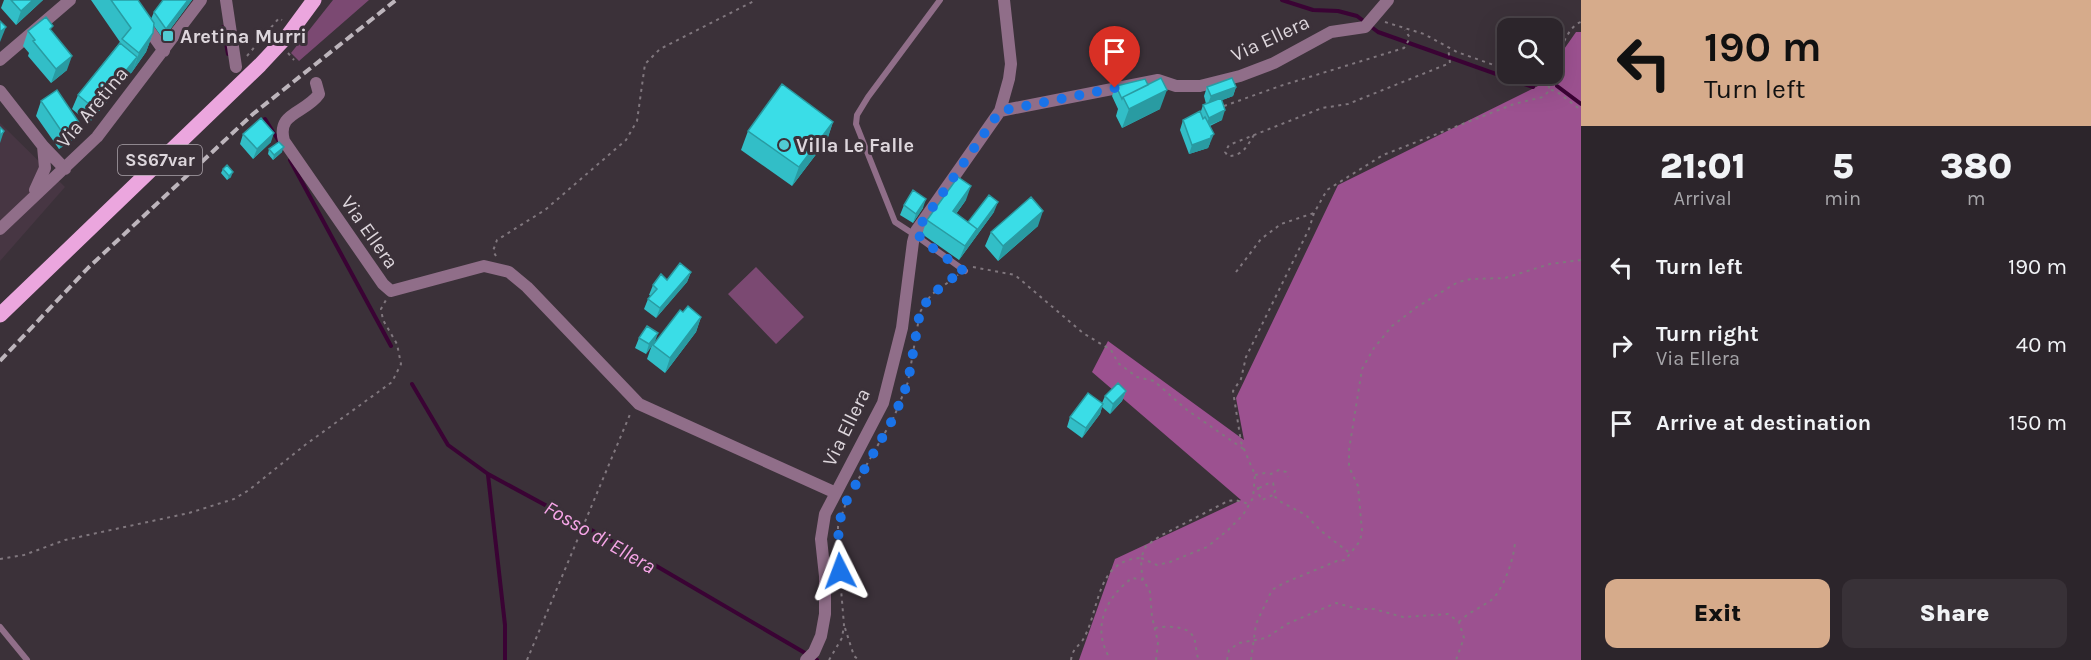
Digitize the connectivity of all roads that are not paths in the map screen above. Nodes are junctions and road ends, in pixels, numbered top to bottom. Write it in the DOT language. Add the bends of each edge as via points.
graph roads {
  1 [pos="128,0"];
  2 [pos="201,0"];
  3 [pos="226,0"];
  4 [pos="314,0"];
  5 [pos="940,0"];
  6 [pos="1004,0"];
  7 [pos="1388,0"];
  8 [pos="65,1"];
  9 [pos="164,51"];
  10 [pos="0,60"];
  11 [pos="236,67"];
  12 [pos="316,83"];
  13 [pos="0,91"];
  14 [pos="1000,111"];
  15 [pos="43,146"];
  16 [pos="65,169"];
  17 [pos="28,202"];
  18 [pos="0,229"];
  19 [pos="916,233"];
  20 [pos="965,272"];
  21 [pos="0,315"];
  22 [pos="836,492"];
  23 [pos="0,627"];
  24 [pos="809,657"];
  25 [pos="27,660"];
  1 -- 9 [label="street"];
  2 -- 9 [label="street, Via Aretina"];
  3 -- 11 [label="street"];
  4 -- 21 [label="main road, SS67var" via="260,65"];
  5 -- 19 [label="lane" via="868,97 856,124 895,222"];
  6 -- 14 [label="street" via="1011,64"];
  7 -- 14 [label="street, Via Ellera" via="1369,22 1331,32 1274,63 1240,76 1200,86 1176,86 1158,80"];
  8 -- 10 [label="street"];
  9 -- 16 [label="street, Via Aretina" via="97,136"];
  12 -- 22 [label="street, Via Ellera" via="319,94 315,100 285,120 281,131 284,141 374,273 391,291 484,266 509,272 527,286 636,401"];
  13 -- 15 [label="street"];
  14 -- 19 [label="street, Via Ellera"];
  15 -- 16 [label="street"];
  15 -- 17 [label="street" via="45,168"];
  16 -- 17 [label="street, Via Aretina"];
  17 -- 18 [label="street, Via Aretina"];
  19 -- 20 [label="lane"];
  19 -- 22 [label="street, Via Ellera" via="902,328 883,403"];
  22 -- 24 [label="street" via="825,514 821,539 825,614 821,636"];
  23 -- 25 [label="lane"];
}
